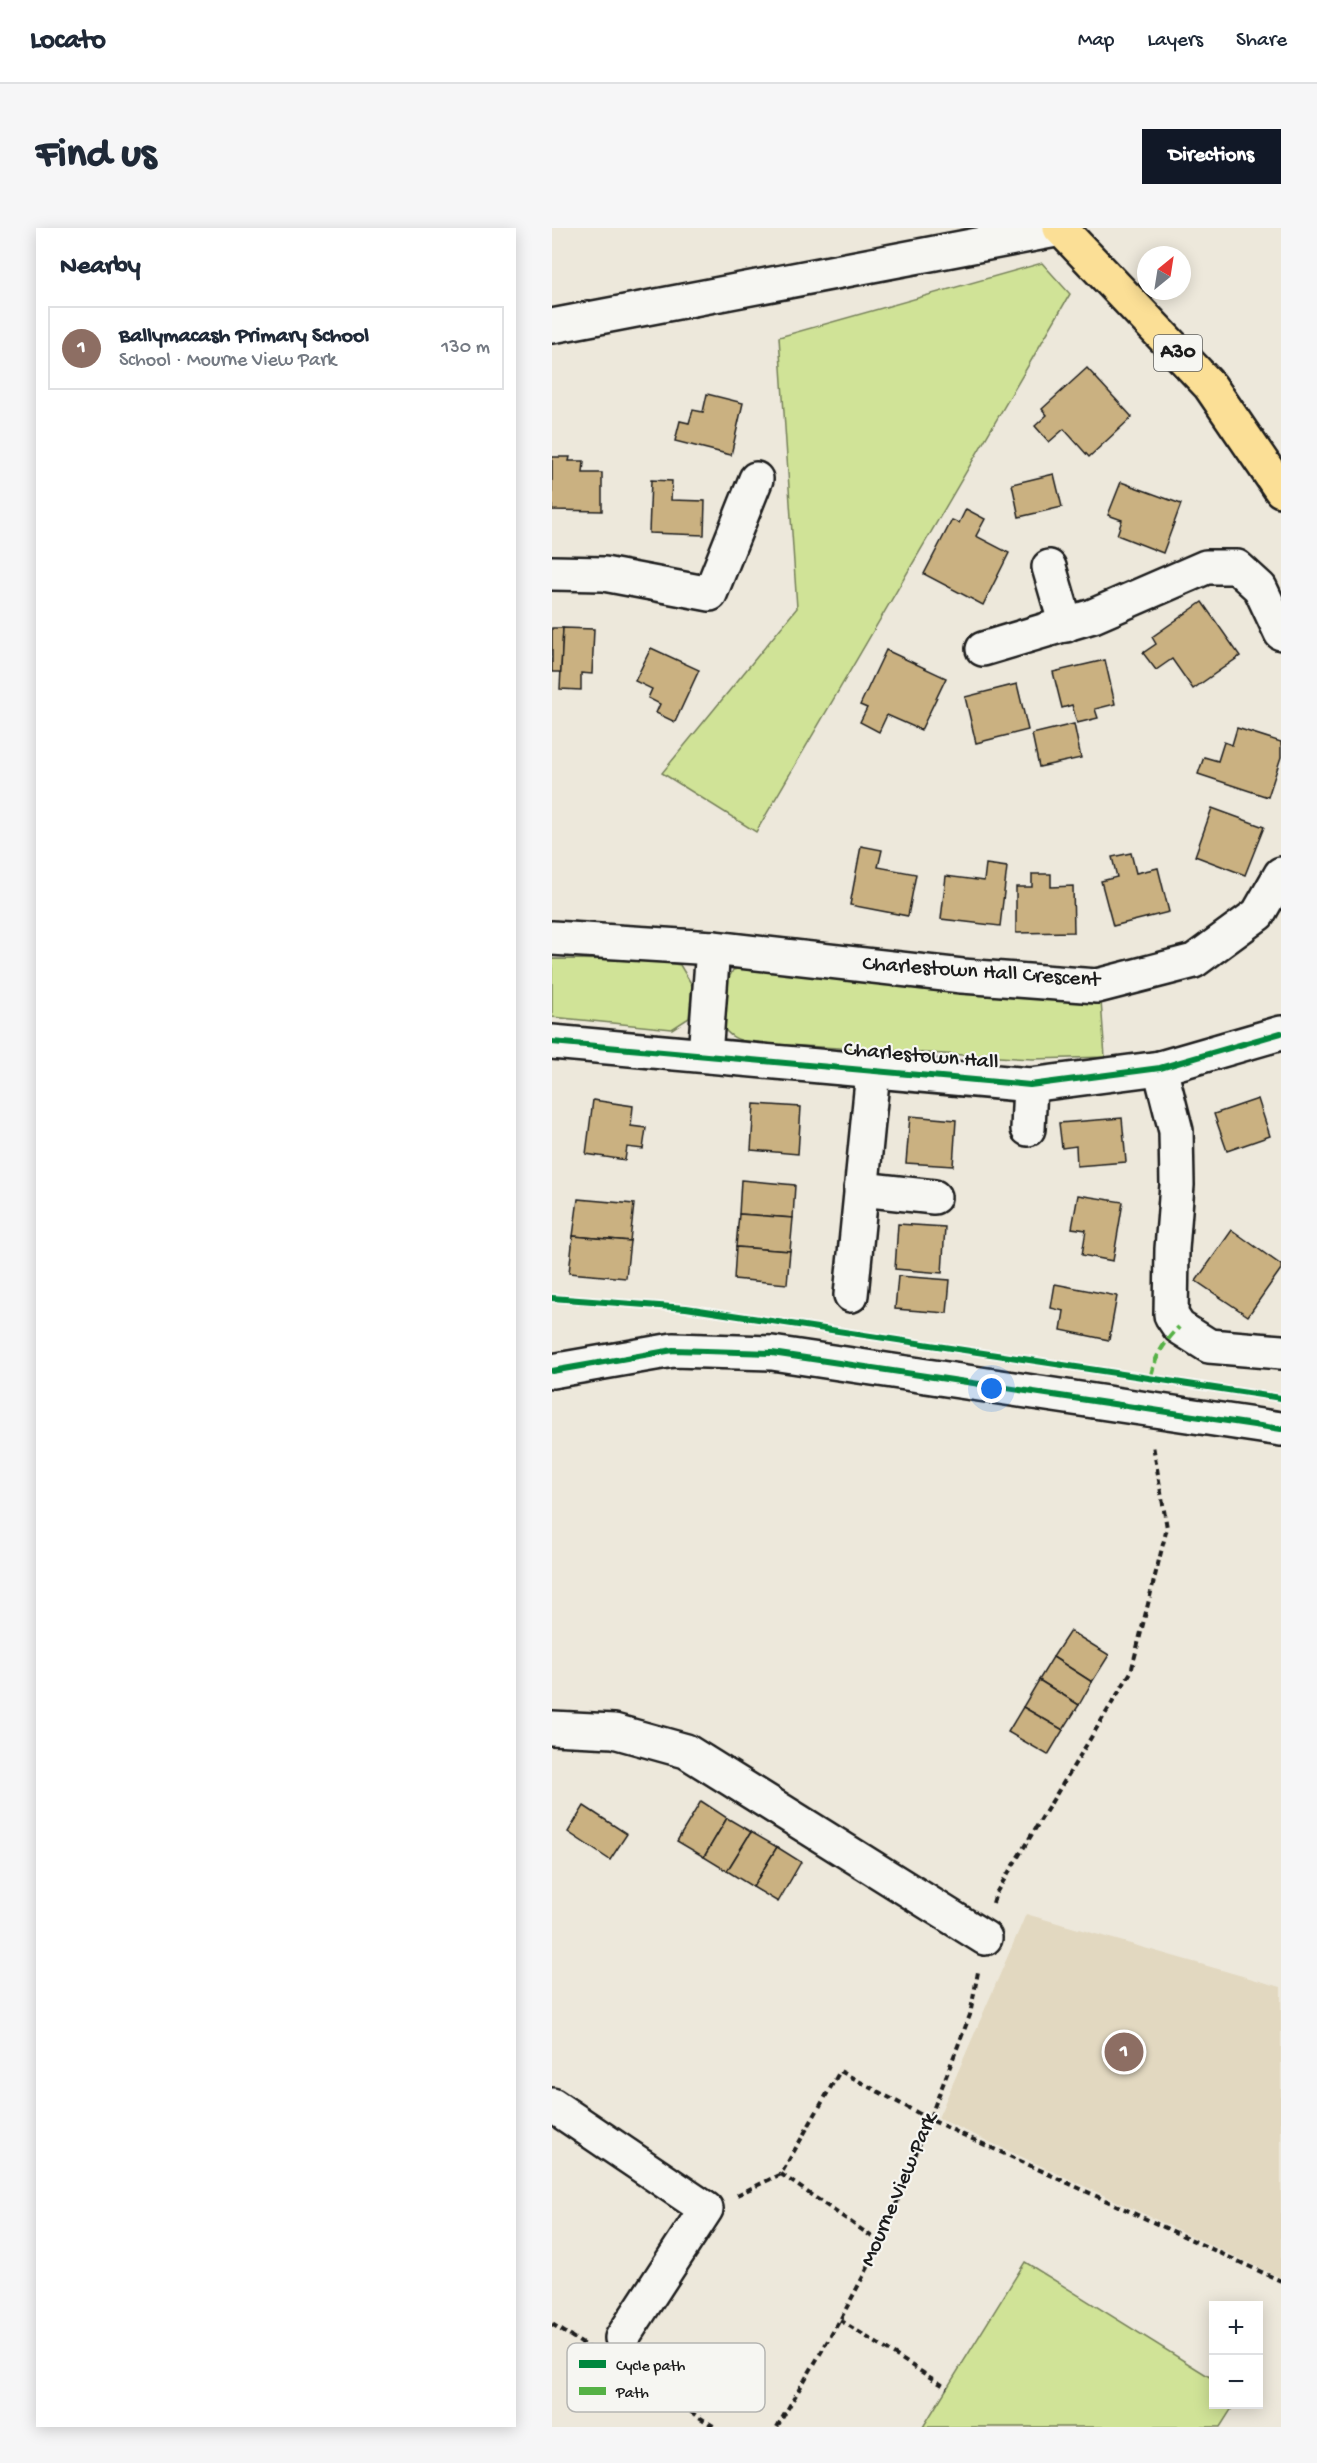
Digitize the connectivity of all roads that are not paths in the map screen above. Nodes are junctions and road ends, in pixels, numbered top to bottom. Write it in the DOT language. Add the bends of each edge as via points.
graph roads {
  1 [pos="1060,229"];
  2 [pos="552,326"];
  3 [pos="756,478"];
  4 [pos="1281,490"];
  5 [pos="1049,567"];
  6 [pos="552,573"];
  7 [pos="1066,625"];
  8 [pos="1281,633"];
  9 [pos="983,649"];
  10 [pos="1281,874"];
  11 [pos="552,938"];
  12 [pos="713,948"];
  13 [pos="1281,1033"];
  14 [pos="552,1042"];
  15 [pos="705,1056"];
  16 [pos="1160,1068"];
  17 [pos="873,1071"];
  18 [pos="1030,1084"];
  19 [pos="1028,1129"];
  20 [pos="861,1189"];
  21 [pos="934,1197"];
  22 [pos="851,1295"];
  23 [pos="1281,1352"];
  24 [pos="552,1371"];
  25 [pos="1281,1429"];
  26 [pos="552,1728"];
  27 [pos="985,1938"];
  28 [pos="552,2105"];
  29 [pos="619,2343"];
  1 -- 2 [label="street"];
  1 -- 4 [label="main road, A30" via="1210,386"];
  3 -- 6 [label="street" via="710,594 604,574"];
  5 -- 7 [label="street"];
  7 -- 8 [label="street" via="1206,567 1238,567 1260,588"];
  7 -- 9 [label="street"];
  10 -- 12 [label="street, Charlestown Hall Crescent" via="1258,914 1194,961 1097,986 963,976"];
  11 -- 12 [label="street, Charlestown Hall Crescent"];
  12 -- 15 [label="street"];
  13 -- 16 [label="street, Charlestown Hall"];
  14 -- 15 [label="street, Charlestown Hall"];
  15 -- 17 [label="street, Charlestown Hall"];
  16 -- 18 [label="street, Charlestown Hall"];
  16 -- 23 [label="street" via="1176,1131 1178,1185 1171,1315 1179,1327 1209,1346"];
  17 -- 18 [label="street, Charlestown Hall"];
  17 -- 20 [label="street"];
  18 -- 19 [label="street"];
  20 -- 21 [label="street"];
  20 -- 22 [label="street"];
  24 -- 25 [label="street" via="673,1350 772,1353"];
  26 -- 27 [label="street" via="614,1731 686,1751"];
  28 -- 29 [label="street" via="706,2209"];
}
